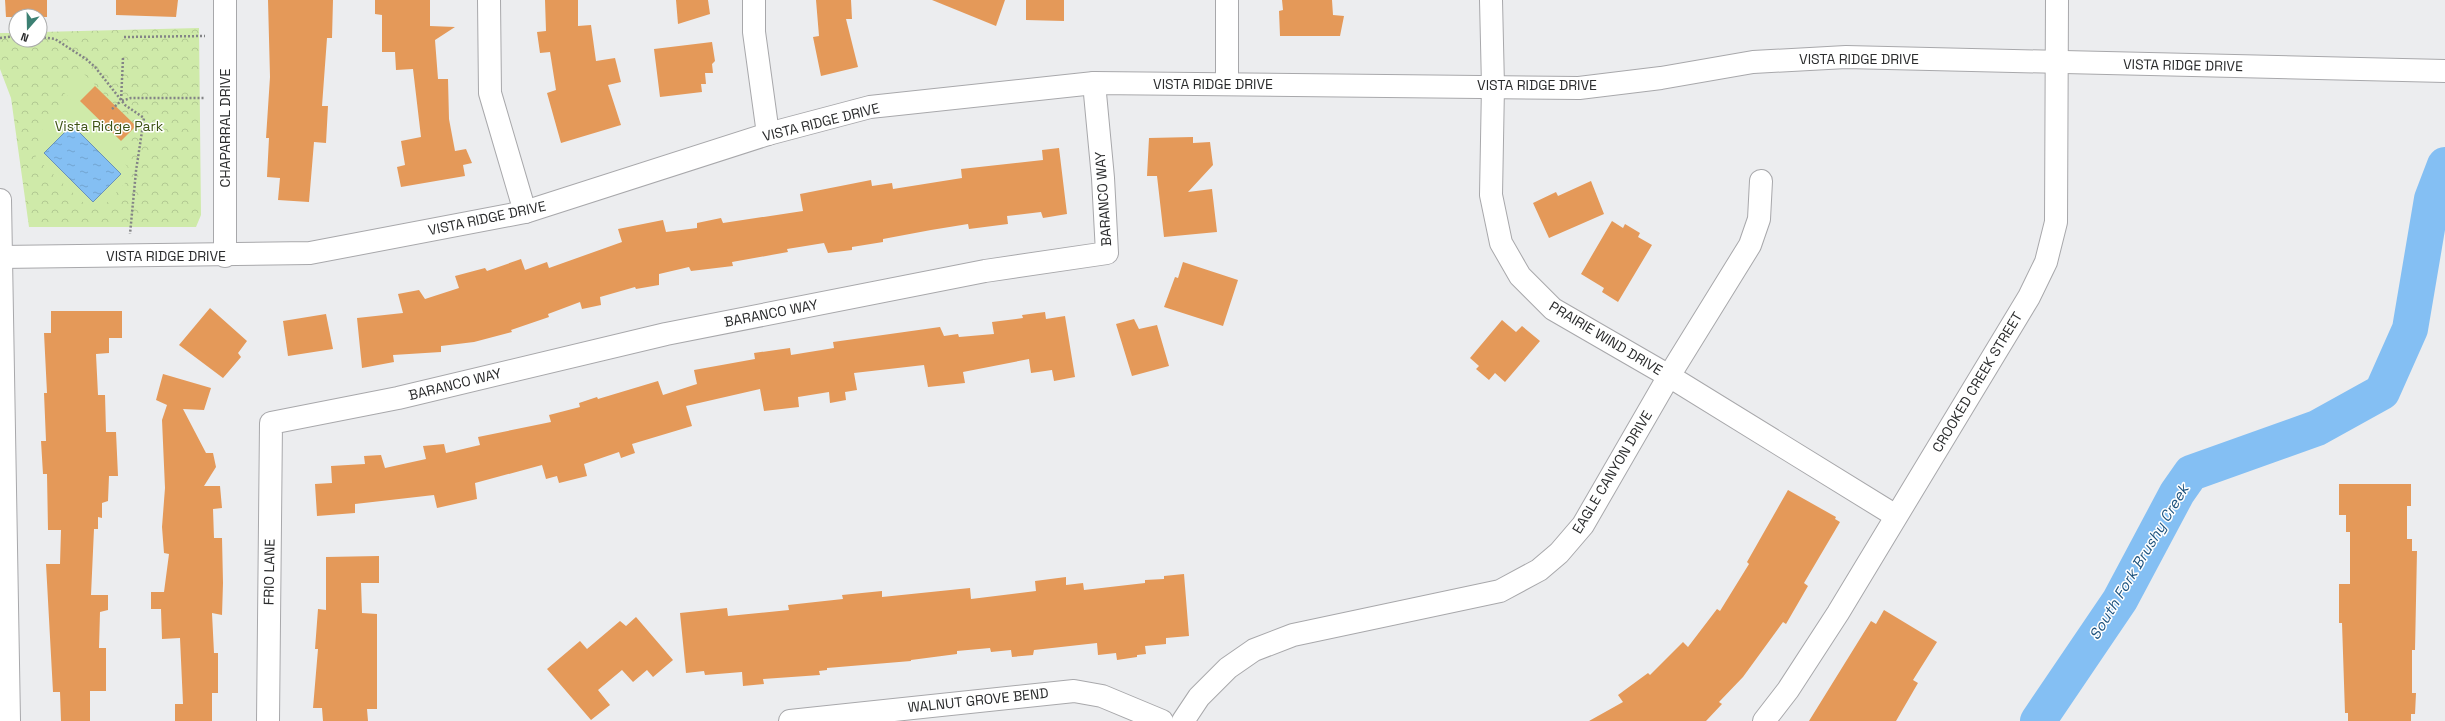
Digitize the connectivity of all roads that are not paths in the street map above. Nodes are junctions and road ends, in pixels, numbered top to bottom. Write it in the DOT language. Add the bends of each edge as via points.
graph roads {
  1 [pos="225,0"];
  2 [pos="489,0"];
  3 [pos="754,0"];
  4 [pos="1227,0"];
  5 [pos="1491,0"];
  6 [pos="2057,0"];
  7 [pos="2058,62"];
  8 [pos="2445,71"];
  9 [pos="1094,83"];
  10 [pos="1227,84"];
  11 [pos="1493,86"];
  12 [pos="768,134"];
  13 [pos="1761,181"];
  14 [pos="0,200"];
  15 [pos="525,212"];
  16 [pos="225,256"];
  17 [pos="1,257"];
  18 [pos="1669,376"];
  19 [pos="271,423"];
  20 [pos="1896,516"];
  21 [pos="8,721"];
  22 [pos="268,721"];
  23 [pos="790,721"];
  24 [pos="1162,721"];
  25 [pos="1182,721"];
  26 [pos="1764,721"];
  1 -- 16 [label="street, CHAPARRAL DRIVE"];
  2 -- 15 [label="street" via="490,93"];
  3 -- 12 [label="street" via="754,32"];
  4 -- 10 [label="street"];
  5 -- 11 [label="street, PRAIRIE WIND DRIVE"];
  6 -- 7 [label="street, CROOKED CREEK STREET"];
  7 -- 8 [label="street, VISTA RIDGE DRIVE"];
  7 -- 11 [label="street, VISTA RIDGE DRIVE" via="1838,58 1753,62 1661,78 1579,88"];
  7 -- 20 [label="street, CROOKED CREEK STREET" via="2056,222 2046,262 2029,297"];
  9 -- 10 [label="street, VISTA RIDGE DRIVE"];
  9 -- 12 [label="street, VISTA RIDGE DRIVE" via="870,107"];
  9 -- 19 [label="street, BARANCO WAY" via="1107,253 985,271 666,334 398,398"];
  10 -- 11 [label="street, VISTA RIDGE DRIVE"];
  11 -- 18 [label="street, PRAIRIE WIND DRIVE" via="1491,194 1501,243 1520,276 1553,309"];
  12 -- 15 [label="street, VISTA RIDGE DRIVE"];
  13 -- 18 [label="street, EAGLE CANYON DRIVE" via="1759,220 1750,245"];
  14 -- 17 [label="street"];
  15 -- 16 [label="street, VISTA RIDGE DRIVE" via="310,253"];
  16 -- 17 [label="street, VISTA RIDGE DRIVE"];
  17 -- 21 [label="street"];
  18 -- 20 [label="street, PRAIRIE WIND DRIVE"];
  18 -- 25 [label="street, EAGLE CANYON DRIVE" via="1583,525 1559,554 1539,570 1500,591 1293,635 1254,650 1228,668 1199,697"];
  19 -- 22 [label="street, FRIO LANE"];
  20 -- 26 [label="street, CROOKED CREEK STREET" via="1817,645"];
  23 -- 24 [label="street, WALNUT GROVE BEND" via="1074,691 1102,696"];
}
